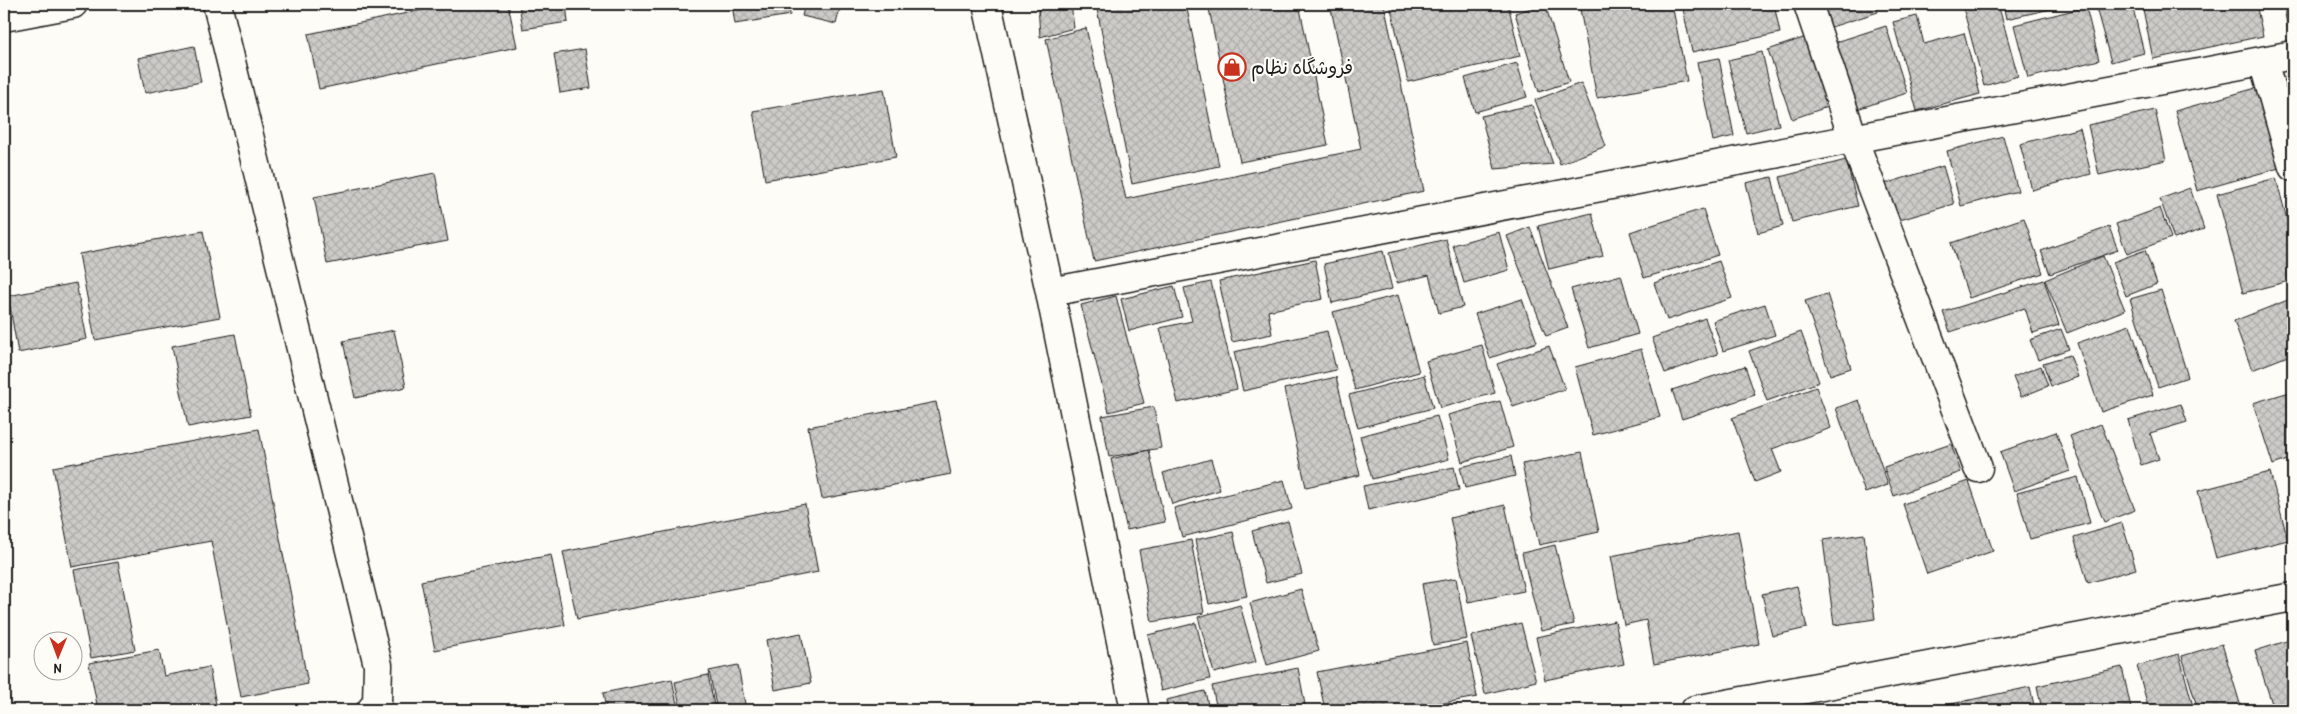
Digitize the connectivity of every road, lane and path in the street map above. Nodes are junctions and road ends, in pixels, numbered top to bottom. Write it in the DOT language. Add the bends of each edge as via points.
graph roads {
  1 [pos="73,4"];
  2 [pos="217,4"];
  3 [pos="987,4"];
  4 [pos="1808,4"];
  5 [pos="4,17"];
  6 [pos="2293,55"];
  7 [pos="2263,61"];
  8 [pos="1853,138"];
  9 [pos="2293,167"];
  10 [pos="1050,292"];
  11 [pos="1978,468"];
  12 [pos="2293,596"];
  13 [pos="372,710"];
  14 [pos="1135,710"];
  15 [pos="1695,710"];
  1 -- 5 [label="street"];
  2 -- 13 [label="street" via="378,666 377,703"];
  3 -- 10 [label="street"];
  4 -- 8 [label="street"];
  6 -- 7 [label="street"];
  7 -- 8 [label="street"];
  7 -- 9 [label="street"];
  8 -- 10 [label="street"];
  8 -- 11 [label="street"];
  10 -- 14 [label="street"];
  12 -- 15 [label="street"];
}
